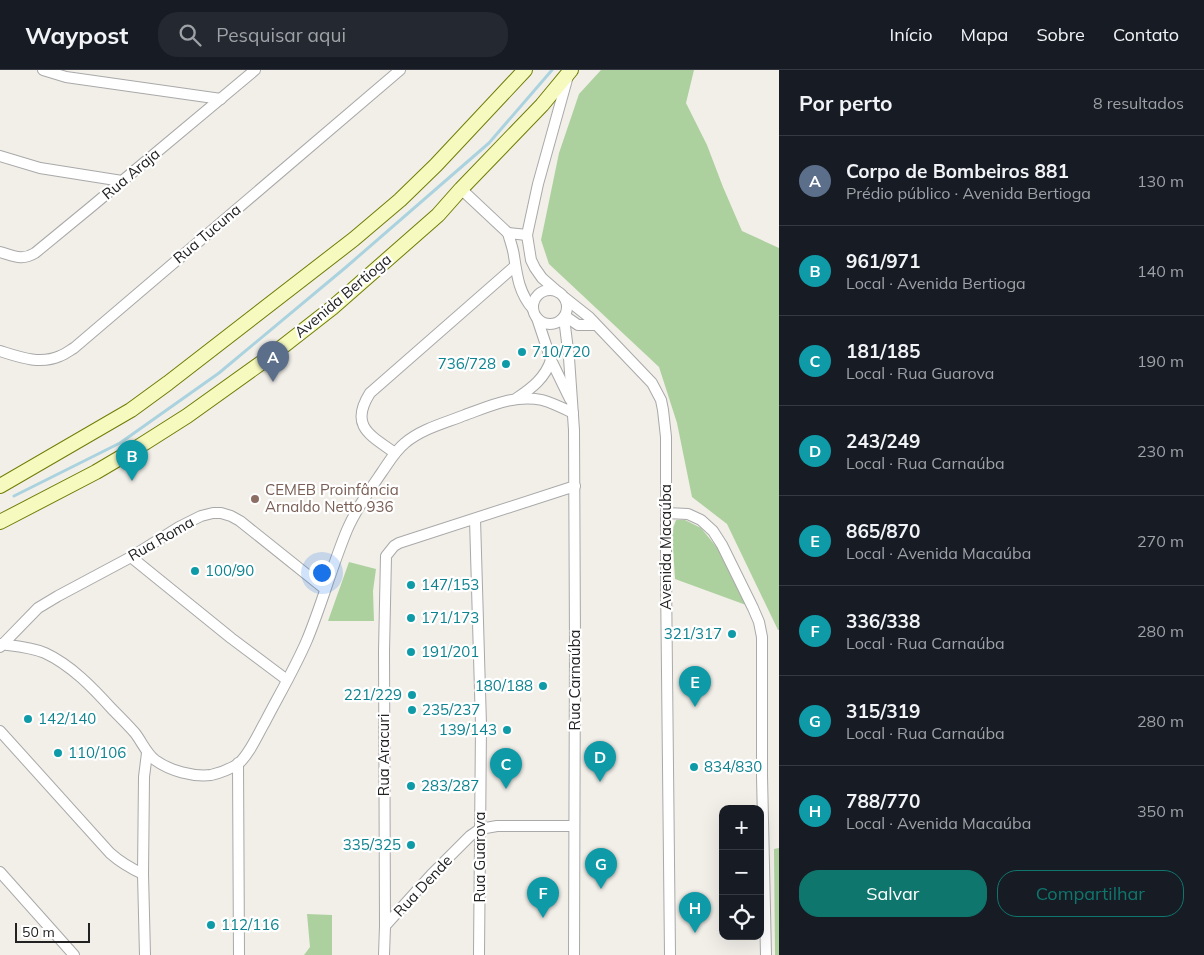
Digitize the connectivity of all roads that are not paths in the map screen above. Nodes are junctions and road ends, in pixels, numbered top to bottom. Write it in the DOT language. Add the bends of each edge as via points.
graph roads {
  1 [pos="43,70"];
  2 [pos="255,70"];
  3 [pos="400,70"];
  4 [pos="524,70"];
  5 [pos="570,72"];
  6 [pos="221,99"];
  7 [pos="0,156"];
  8 [pos="122,181"];
  9 [pos="461,189"];
  10 [pos="508,233"];
  11 [pos="527,235"];
  12 [pos="0,252"];
  13 [pos="515,266"];
  14 [pos="562,295"];
  15 [pos="535,313"];
  16 [pos="564,317"];
  17 [pos="595,325"];
  18 [pos="0,351"];
  19 [pos="551,360"];
  20 [pos="516,399"];
  21 [pos="573,409"];
  22 [pos="395,453"];
  23 [pos="0,486"];
  24 [pos="575,486"];
  25 [pos="666,513"];
  26 [pos="475,519"];
  27 [pos="0,522"];
  28 [pos="131,556"];
  29 [pos="325,589"];
  30 [pos="1,645"];
  31 [pos="287,680"];
  32 [pos="0,731"];
  33 [pos="148,753"];
  34 [pos="238,763"];
  35 [pos="574,826"];
  36 [pos="480,829"];
  37 [pos="0,872"];
  38 [pos="143,874"];
  39 [pos="385,926"];
  40 [pos="74,955"];
  41 [pos="145,955"];
  42 [pos="238,955"];
  43 [pos="384,955"];
  44 [pos="479,955"];
  45 [pos="574,955"];
  46 [pos="670,955"];
  47 [pos="766,955"];
  1 -- 6 [label="street" via="66,77"];
  2 -- 6 [label="street, Rua Araja"];
  3 -- 18 [label="street, Rua Tucuna" via="74,348 47,360 32,360"];
  4 -- 23 [label="street" via="436,166 354,239 131,410"];
  5 -- 9 [label="street, Avenida Bertioga"];
  5 -- 11 [label="street"];
  6 -- 8 [label="street, Rua Araja"];
  7 -- 8 [label="street" via="40,168"];
  8 -- 12 [label="street, Rua Araja" via="30,256 20,258"];
  9 -- 10 [label="street"];
  9 -- 27 [label="street, Avenida Bertioga" via="438,215 332,308 229,386 135,449"];
  10 -- 11 [label="street"];
  10 -- 13 [label="street"];
  11 -- 14 [label="street, Avenida Macaúba" via="535,268"];
  13 -- 15 [label="street" via="526,301"];
  13 -- 22 [label="street" via="379,384 364,402 363,426 369,435"];
  14 -- 15 [label="street" via="552,290 541,293 534,303"];
  14 -- 16 [label="street" via="568,305"];
  14 -- 17 [label="street, Avenida Macaúba"];
  15 -- 16 [label="street" via="540,321 551,324"];
  15 -- 19 [label="street"];
  16 -- 17 [label="street" via="578,325"];
  16 -- 21 [label="street, Rua Carnaúba"];
  17 -- 25 [label="street, Avenida Macaúba" via="652,383 661,400 666,437"];
  19 -- 20 [label="street" via="544,375"];
  19 -- 21 [label="street"];
  20 -- 21 [label="street" via="534,399"];
  20 -- 22 [label="street" via="428,429"];
  21 -- 24 [label="street, Rua Carnaúba"];
  22 -- 29 [label="street" via="352,519"];
  24 -- 26 [label="street"];
  24 -- 35 [label="street, Rua Carnaúba"];
  25 -- 46 [label="street, Avenida Macaúba"];
  25 -- 47 [label="street" via="688,514 701,520 713,532 760,622"];
  26 -- 36 [label="street, Rua Guarova" via="481,725"];
  26 -- 39 [label="street, Rua Aracuri" via="399,543 386,556"];
  28 -- 29 [label="street, Rua Roma" via="201,516 221,513 240,521"];
  28 -- 30 [label="street, Rua Roma" via="38,608"];
  28 -- 31 [label="street"];
  29 -- 31 [label="street" via="307,640"];
  30 -- 33 [label="street" via="44,652 62,663 91,686 135,733"];
  31 -- 34 [label="street"];
  32 -- 38 [label="street" via="110,853"];
  33 -- 34 [label="street" via="163,765 198,775 222,772"];
  33 -- 38 [label="street" via="144,777"];
  34 -- 42 [label="street"];
  35 -- 36 [label="street"];
  35 -- 45 [label="street, Rua Carnaúba"];
  36 -- 39 [label="street, Rua Dende" via="431,875"];
  36 -- 44 [label="street, Rua Guarova"];
  37 -- 40 [label="street"];
  38 -- 41 [label="street"];
  39 -- 43 [label="street, Rua Aracuri"];
}
